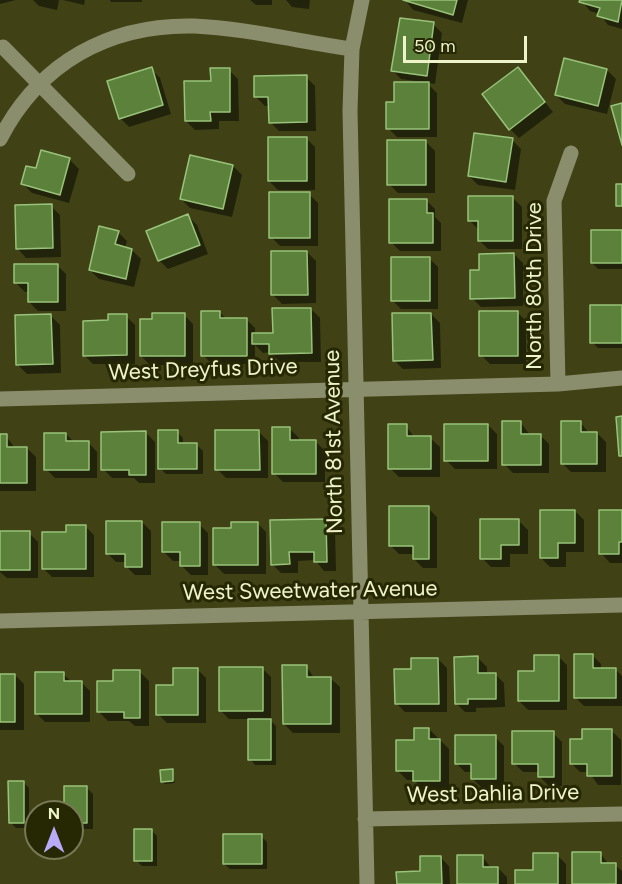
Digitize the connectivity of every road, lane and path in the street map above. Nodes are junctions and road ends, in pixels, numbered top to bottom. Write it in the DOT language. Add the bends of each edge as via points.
graph roads {
  1 [pos="362,0"];
  2 [pos="3,47"];
  3 [pos="352,49"];
  4 [pos="39,83"];
  5 [pos="0,139"];
  6 [pos="571,153"];
  7 [pos="128,174"];
  8 [pos="622,378"];
  9 [pos="558,384"];
  10 [pos="356,388"];
  11 [pos="0,399"];
  12 [pos="622,605"];
  13 [pos="360,612"];
  14 [pos="0,621"];
  15 [pos="622,814"];
  16 [pos="365,819"];
  17 [pos="367,884"];
  1 -- 3 [label="street, North 81st Avenue"];
  2 -- 4 [label="street"];
  3 -- 4 [label="street" via="194,26 165,28 108,38"];
  3 -- 10 [label="street, North 81st Avenue"];
  4 -- 5 [label="street"];
  4 -- 7 [label="street"];
  6 -- 9 [label="street, North 80th Drive" via="554,201"];
  8 -- 9 [label="street, West Dreyfus Drive"];
  9 -- 10 [label="street, West Dreyfus Drive"];
  10 -- 11 [label="street, West Dreyfus Drive"];
  10 -- 13 [label="street, North 81st Avenue"];
  12 -- 13 [label="street, West Sweetwater Avenue"];
  13 -- 14 [label="street, West Sweetwater Avenue"];
  13 -- 16 [label="street, North 81st Avenue"];
  15 -- 16 [label="street, West Dahlia Drive"];
  16 -- 17 [label="street, North 81st Avenue"];
}
